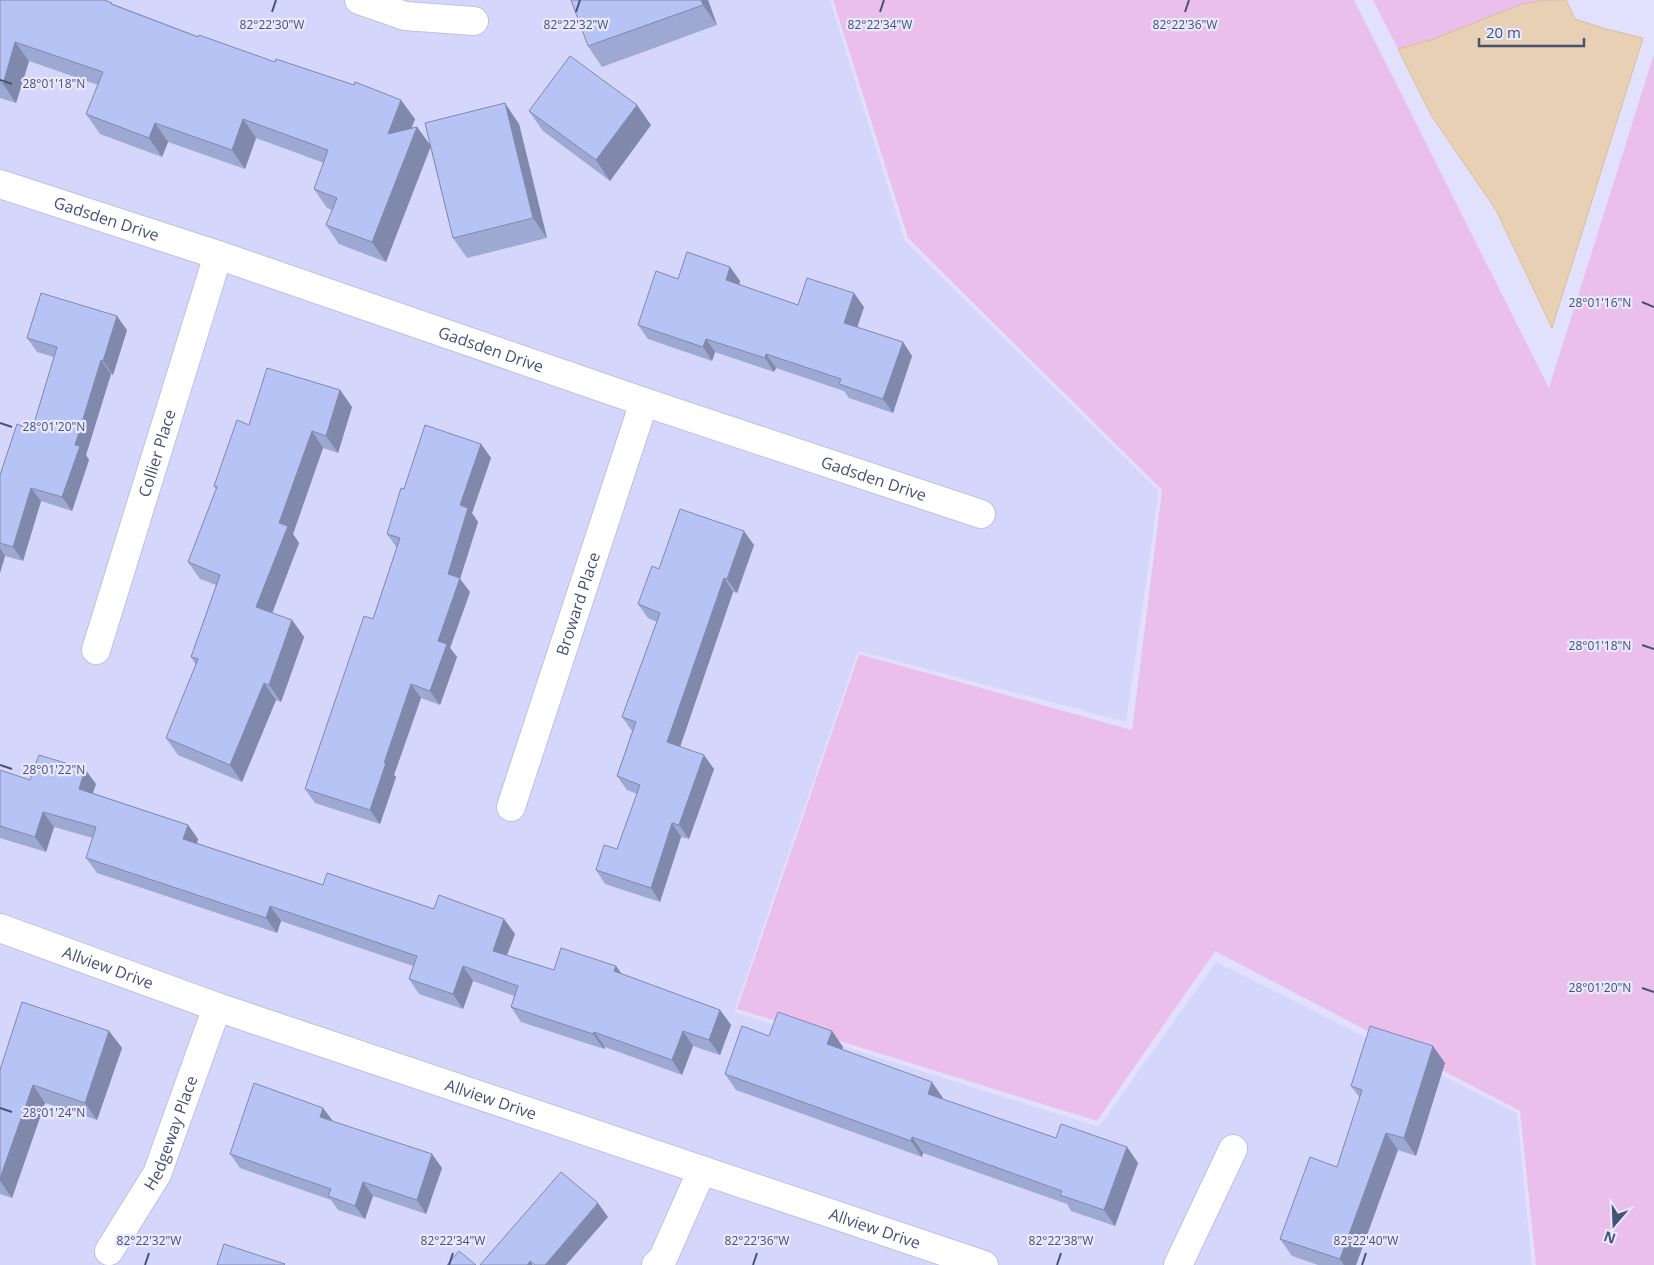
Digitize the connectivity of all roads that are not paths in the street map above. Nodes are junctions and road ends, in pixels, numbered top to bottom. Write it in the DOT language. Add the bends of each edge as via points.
graph roads {
  1 [pos="359,0"];
  2 [pos="474,21"];
  3 [pos="0,184"];
  4 [pos="218,255"];
  5 [pos="644,402"];
  6 [pos="981,514"];
  7 [pos="96,650"];
  8 [pos="511,807"];
  9 [pos="0,928"];
  10 [pos="217,1007"];
  11 [pos="1233,1150"];
  12 [pos="702,1170"];
  13 [pos="109,1251"];
  14 [pos="656,1265"];
  15 [pos="984,1265"];
  16 [pos="1178,1265"];
  1 -- 2 [label="street" via="405,16"];
  3 -- 4 [label="street, Gadsden Drive"];
  4 -- 5 [label="street, Gadsden Drive"];
  4 -- 7 [label="street, Collier Place"];
  5 -- 6 [label="street, Gadsden Drive"];
  5 -- 8 [label="street, Broward Place"];
  9 -- 10 [label="street, Allview Drive"];
  10 -- 12 [label="street, Allview Drive"];
  10 -- 13 [label="street, Hedgeway Place" via="157,1174"];
  11 -- 16 [label="street"];
  12 -- 14 [label="street"];
  12 -- 15 [label="street, Allview Drive"];
}
